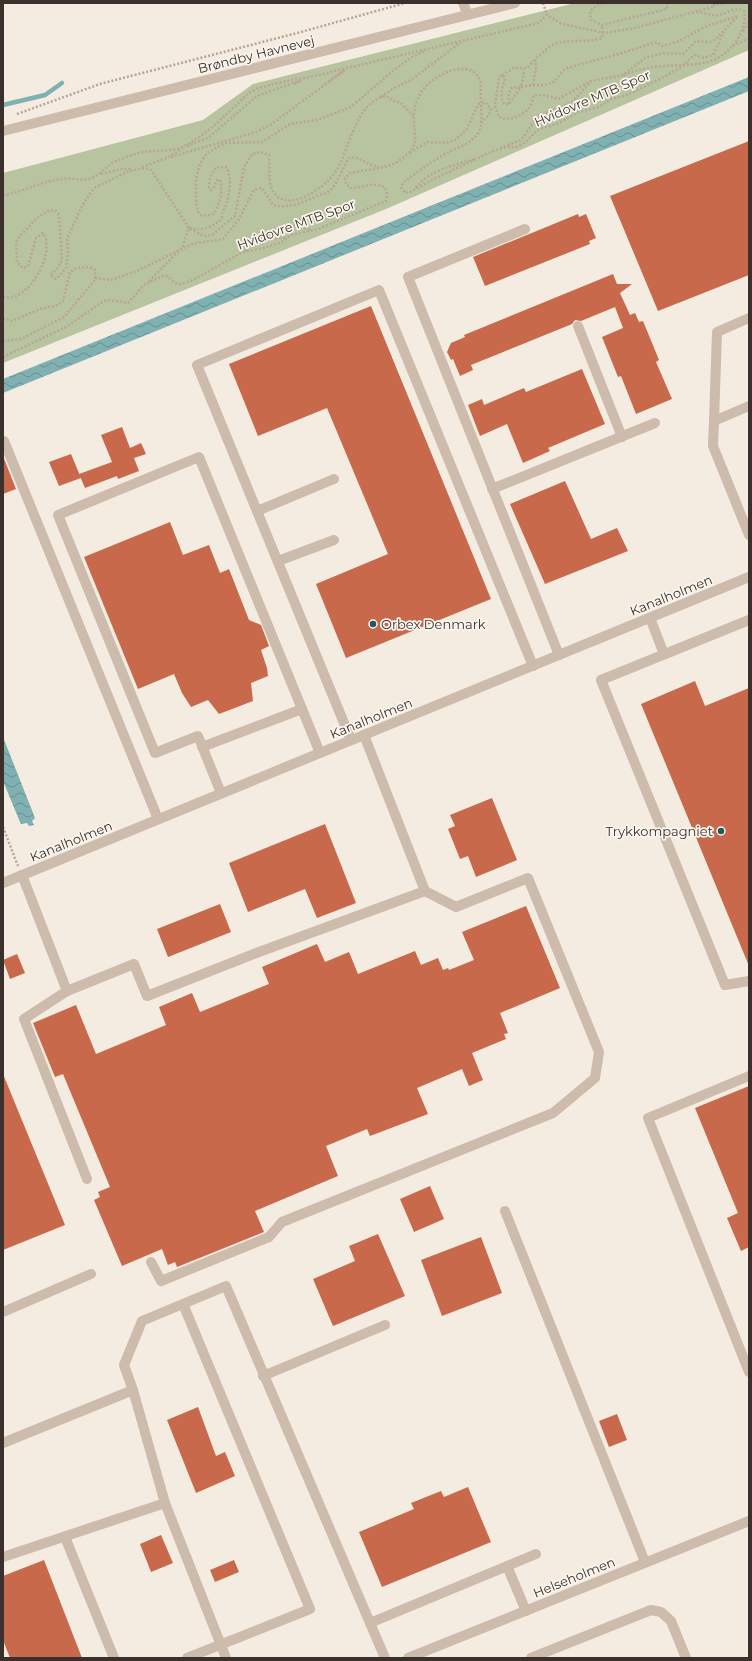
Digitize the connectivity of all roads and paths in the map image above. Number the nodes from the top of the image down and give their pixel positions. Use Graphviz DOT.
graph roads {
  1 [pos="403,3"];
  2 [pos="463,3"];
  3 [pos="515,3"];
  4 [pos="543,3"];
  5 [pos="607,3"];
  6 [pos="668,3"];
  7 [pos="725,3"];
  8 [pos="714,4"];
  9 [pos="693,12"];
  10 [pos="468,15"];
  11 [pos="547,15"];
  12 [pos="749,23"];
  13 [pos="602,25"];
  14 [pos="603,32"];
  15 [pos="724,32"];
  16 [pos="742,32"];
  17 [pos="749,38"];
  18 [pos="462,41"];
  19 [pos="732,46"];
  20 [pos="430,48"];
  21 [pos="535,59"];
  22 [pos="683,66"];
  23 [pos="347,68"];
  24 [pos="523,68"];
  25 [pos="502,75"];
  26 [pos="623,75"];
  27 [pos="307,78"];
  28 [pos="591,81"];
  29 [pos="533,85"];
  30 [pos="521,87"];
  31 [pos="381,97"];
  32 [pos="481,104"];
  33 [pos="509,104"];
  34 [pos="10,116"];
  35 [pos="413,116"];
  36 [pos="481,123"];
  37 [pos="3,131"];
  38 [pos="408,153"];
  39 [pos="486,155"];
  40 [pos="165,158"];
  41 [pos="381,167"];
  42 [pos="137,169"];
  43 [pos="101,174"];
  44 [pos="416,189"];
  45 [pos="3,196"];
  46 [pos="189,228"];
  47 [pos="525,229"];
  48 [pos="310,230"];
  49 [pos="287,238"];
  50 [pos="254,243"];
  51 [pos="182,248"];
  52 [pos="243,252"];
  53 [pos="95,278"];
  54 [pos="144,285"];
  55 [pos="3,297"];
  56 [pos="3,318"];
  57 [pos="749,318"];
  58 [pos="578,326"];
  59 [pos="3,341"];
  60 [pos="3,357"];
  61 [pos="749,406"];
  62 [pos="714,421"];
  63 [pos="655,423"];
  64 [pos="622,437"];
  65 [pos="4,440"];
  66 [pos="334,479"];
  67 [pos="492,489"];
  68 [pos="257,511"];
  69 [pos="748,531"];
  70 [pos="334,540"];
  71 [pos="278,561"];
  72 [pos="749,578"];
  73 [pos="650,618"];
  74 [pos="749,620"];
  75 [pos="664,654"];
  76 [pos="559,655"];
  77 [pos="534,666"];
  78 [pos="302,709"];
  79 [pos="364,735"];
  80 [pos="351,740"];
  81 [pos="202,747"];
  82 [pos="320,753"];
  83 [pos="221,793"];
  84 [pos="158,819"];
  85 [pos="3,827"];
  86 [pos="22,875"];
  87 [pos="3,882"];
  88 [pos="426,891"];
  89 [pos="749,981"];
  90 [pos="67,991"];
  91 [pos="749,1076"];
  92 [pos="87,1179"];
  93 [pos="505,1211"];
  94 [pos="152,1262"];
  95 [pos="91,1274"];
  96 [pos="183,1304"];
  97 [pos="3,1312"];
  98 [pos="385,1325"];
  99 [pos="749,1372"];
  100 [pos="264,1376"];
  101 [pos="134,1390"];
  102 [pos="3,1443"];
  103 [pos="165,1503"];
  104 [pos="749,1520"];
  105 [pos="65,1537"];
  106 [pos="536,1554"];
  107 [pos="3,1557"];
  108 [pos="645,1562"];
  109 [pos="507,1566"];
  110 [pos="526,1611"];
  111 [pos="370,1623"];
  112 [pos="221,1645"];
  113 [pos="114,1658"];
  114 [pos="187,1658"];
  115 [pos="226,1658"];
  116 [pos="385,1658"];
  117 [pos="408,1658"];
  118 [pos="531,1658"];
  119 [pos="686,1658"];
  1 -- 34 [label="path"];
  2 -- 10 [label="street"];
  3 -- 10 [label="street, Brøndby Havnevej"];
  4 -- 11 [label="path"];
  5 -- 13 [label="path"];
  6 -- 13 [label="path"];
  7 -- 8 [label="path, Hvidovre MTB Spor"];
  8 -- 9 [label="path, Hvidovre MTB Spor"];
  9 -- 14 [label="path, Hvidovre MTB Spor"];
  9 -- 16 [label="path, Hvidovre MTB Spor"];
  10 -- 37 [label="street, Brøndby Havnevej"];
  11 -- 14 [label="path, Hvidovre MTB Spor"];
  11 -- 18 [label="path"];
  12 -- 16 [label="path"];
  13 -- 14 [label="path"];
  14 -- 21 [label="path, Hvidovre MTB Spor"];
  15 -- 22 [label="path, Hvidovre MTB Spor"];
  15 -- 26 [label="path, Hvidovre MTB Spor"];
  15 -- 29 [label="path, Hvidovre MTB Spor"];
  16 -- 19 [label="path, Hvidovre MTB Spor"];
  17 -- 19 [label="path, Hvidovre MTB Spor"];
  18 -- 20 [label="path"];
  18 -- 31 [label="path"];
  19 -- 22 [label="path, Hvidovre MTB Spor"];
  20 -- 23 [label="path"];
  20 -- 46 [label="path"];
  21 -- 24 [label="path"];
  21 -- 29 [label="path"];
  22 -- 26 [label="path, Hvidovre MTB Spor"];
  22 -- 39 [label="path, Hvidovre MTB Spor"];
  23 -- 27 [label="path"];
  23 -- 40 [label="path"];
  24 -- 25 [label="path"];
  24 -- 30 [label="path"];
  25 -- 28 [label="path, Hvidovre MTB Spor"];
  25 -- 33 [label="path"];
  26 -- 28 [label="path, Hvidovre MTB Spor"];
  27 -- 40 [label="path"];
  27 -- 43 [label="path"];
  28 -- 39 [label="path, Hvidovre MTB Spor"];
  29 -- 30 [label="path, Hvidovre MTB Spor"];
  30 -- 33 [label="path"];
  30 -- 33 [label="path"];
  31 -- 35 [label="path"];
  31 -- 46 [label="path, Hvidovre MTB Spor"];
  32 -- 35 [label="path, Hvidovre MTB Spor"];
  32 -- 36 [label="path, Hvidovre MTB Spor"];
  32 -- 36 [label="path, Hvidovre MTB Spor"];
  32 -- 38 [label="path, Hvidovre MTB Spor"];
  35 -- 38 [label="path, Hvidovre MTB Spor"];
  36 -- 44 [label="path, Hvidovre MTB Spor"];
  38 -- 41 [label="path, Hvidovre MTB Spor"];
  39 -- 44 [label="path, Hvidovre MTB Spor"];
  39 -- 44 [label="path, Hvidovre MTB Spor"];
  40 -- 42 [label="path"];
  41 -- 48 [label="path, Hvidovre MTB Spor"];
  41 -- 51 [label="path, Hvidovre MTB Spor"];
  42 -- 43 [label="path"];
  42 -- 46 [label="path"];
  42 -- 55 [label="path"];
  43 -- 45 [label="path"];
  46 -- 51 [label="path"];
  47 -- 67 [label="street"];
  48 -- 49 [label="path, Hvidovre MTB Spor"];
  48 -- 50 [label="path"];
  49 -- 50 [label="path"];
  49 -- 52 [label="path, Hvidovre MTB Spor"];
  50 -- 52 [label="path"];
  51 -- 53 [label="path, Hvidovre MTB Spor"];
  51 -- 54 [label="path"];
  52 -- 54 [label="path, Hvidovre MTB Spor"];
  53 -- 56 [label="path"];
  53 -- 59 [label="path"];
  54 -- 60 [label="path, Hvidovre MTB Spor"];
  57 -- 62 [label="street"];
  58 -- 64 [label="street"];
  61 -- 62 [label="street"];
  62 -- 69 [label="street"];
  63 -- 64 [label="street"];
  64 -- 67 [label="street"];
  65 -- 84 [label="street"];
  66 -- 68 [label="street"];
  67 -- 76 [label="street"];
  68 -- 71 [label="street"];
  68 -- 77 [label="street"];
  70 -- 71 [label="street"];
  71 -- 80 [label="street"];
  72 -- 73 [label="street, Kanalholmen"];
  73 -- 75 [label="street"];
  73 -- 76 [label="street, Kanalholmen"];
  74 -- 75 [label="street"];
  75 -- 89 [label="street"];
  76 -- 77 [label="street, Kanalholmen"];
  77 -- 79 [label="street, Kanalholmen"];
  78 -- 81 [label="street"];
  78 -- 81 [label="street"];
  78 -- 82 [label="street"];
  79 -- 80 [label="street, Kanalholmen"];
  79 -- 88 [label="street"];
  80 -- 82 [label="street, Kanalholmen"];
  81 -- 83 [label="street"];
  82 -- 83 [label="street, Kanalholmen"];
  83 -- 84 [label="street, Kanalholmen"];
  84 -- 86 [label="street, Kanalholmen"];
  85 -- 86 [label="path"];
  86 -- 87 [label="street, Kanalholmen"];
  86 -- 90 [label="street"];
  88 -- 90 [label="street"];
  88 -- 94 [label="street"];
  90 -- 92 [label="street"];
  91 -- 99 [label="street"];
  93 -- 108 [label="street"];
  95 -- 97 [label="street"];
  96 -- 100 [label="street"];
  96 -- 101 [label="street"];
  96 -- 112 [label="street"];
  98 -- 100 [label="street"];
  100 -- 111 [label="street"];
  101 -- 102 [label="street"];
  101 -- 103 [label="street"];
  103 -- 105 [label="street"];
  103 -- 112 [label="street"];
  104 -- 108 [label="street, Helseholmen"];
  105 -- 107 [label="street"];
  105 -- 113 [label="street"];
  106 -- 109 [label="street"];
  108 -- 110 [label="street, Helseholmen"];
  109 -- 110 [label="street"];
  109 -- 111 [label="street"];
  110 -- 117 [label="street, Helseholmen"];
  111 -- 116 [label="street"];
  112 -- 114 [label="street"];
  112 -- 115 [label="street"];
  118 -- 119 [label="street"];
}
